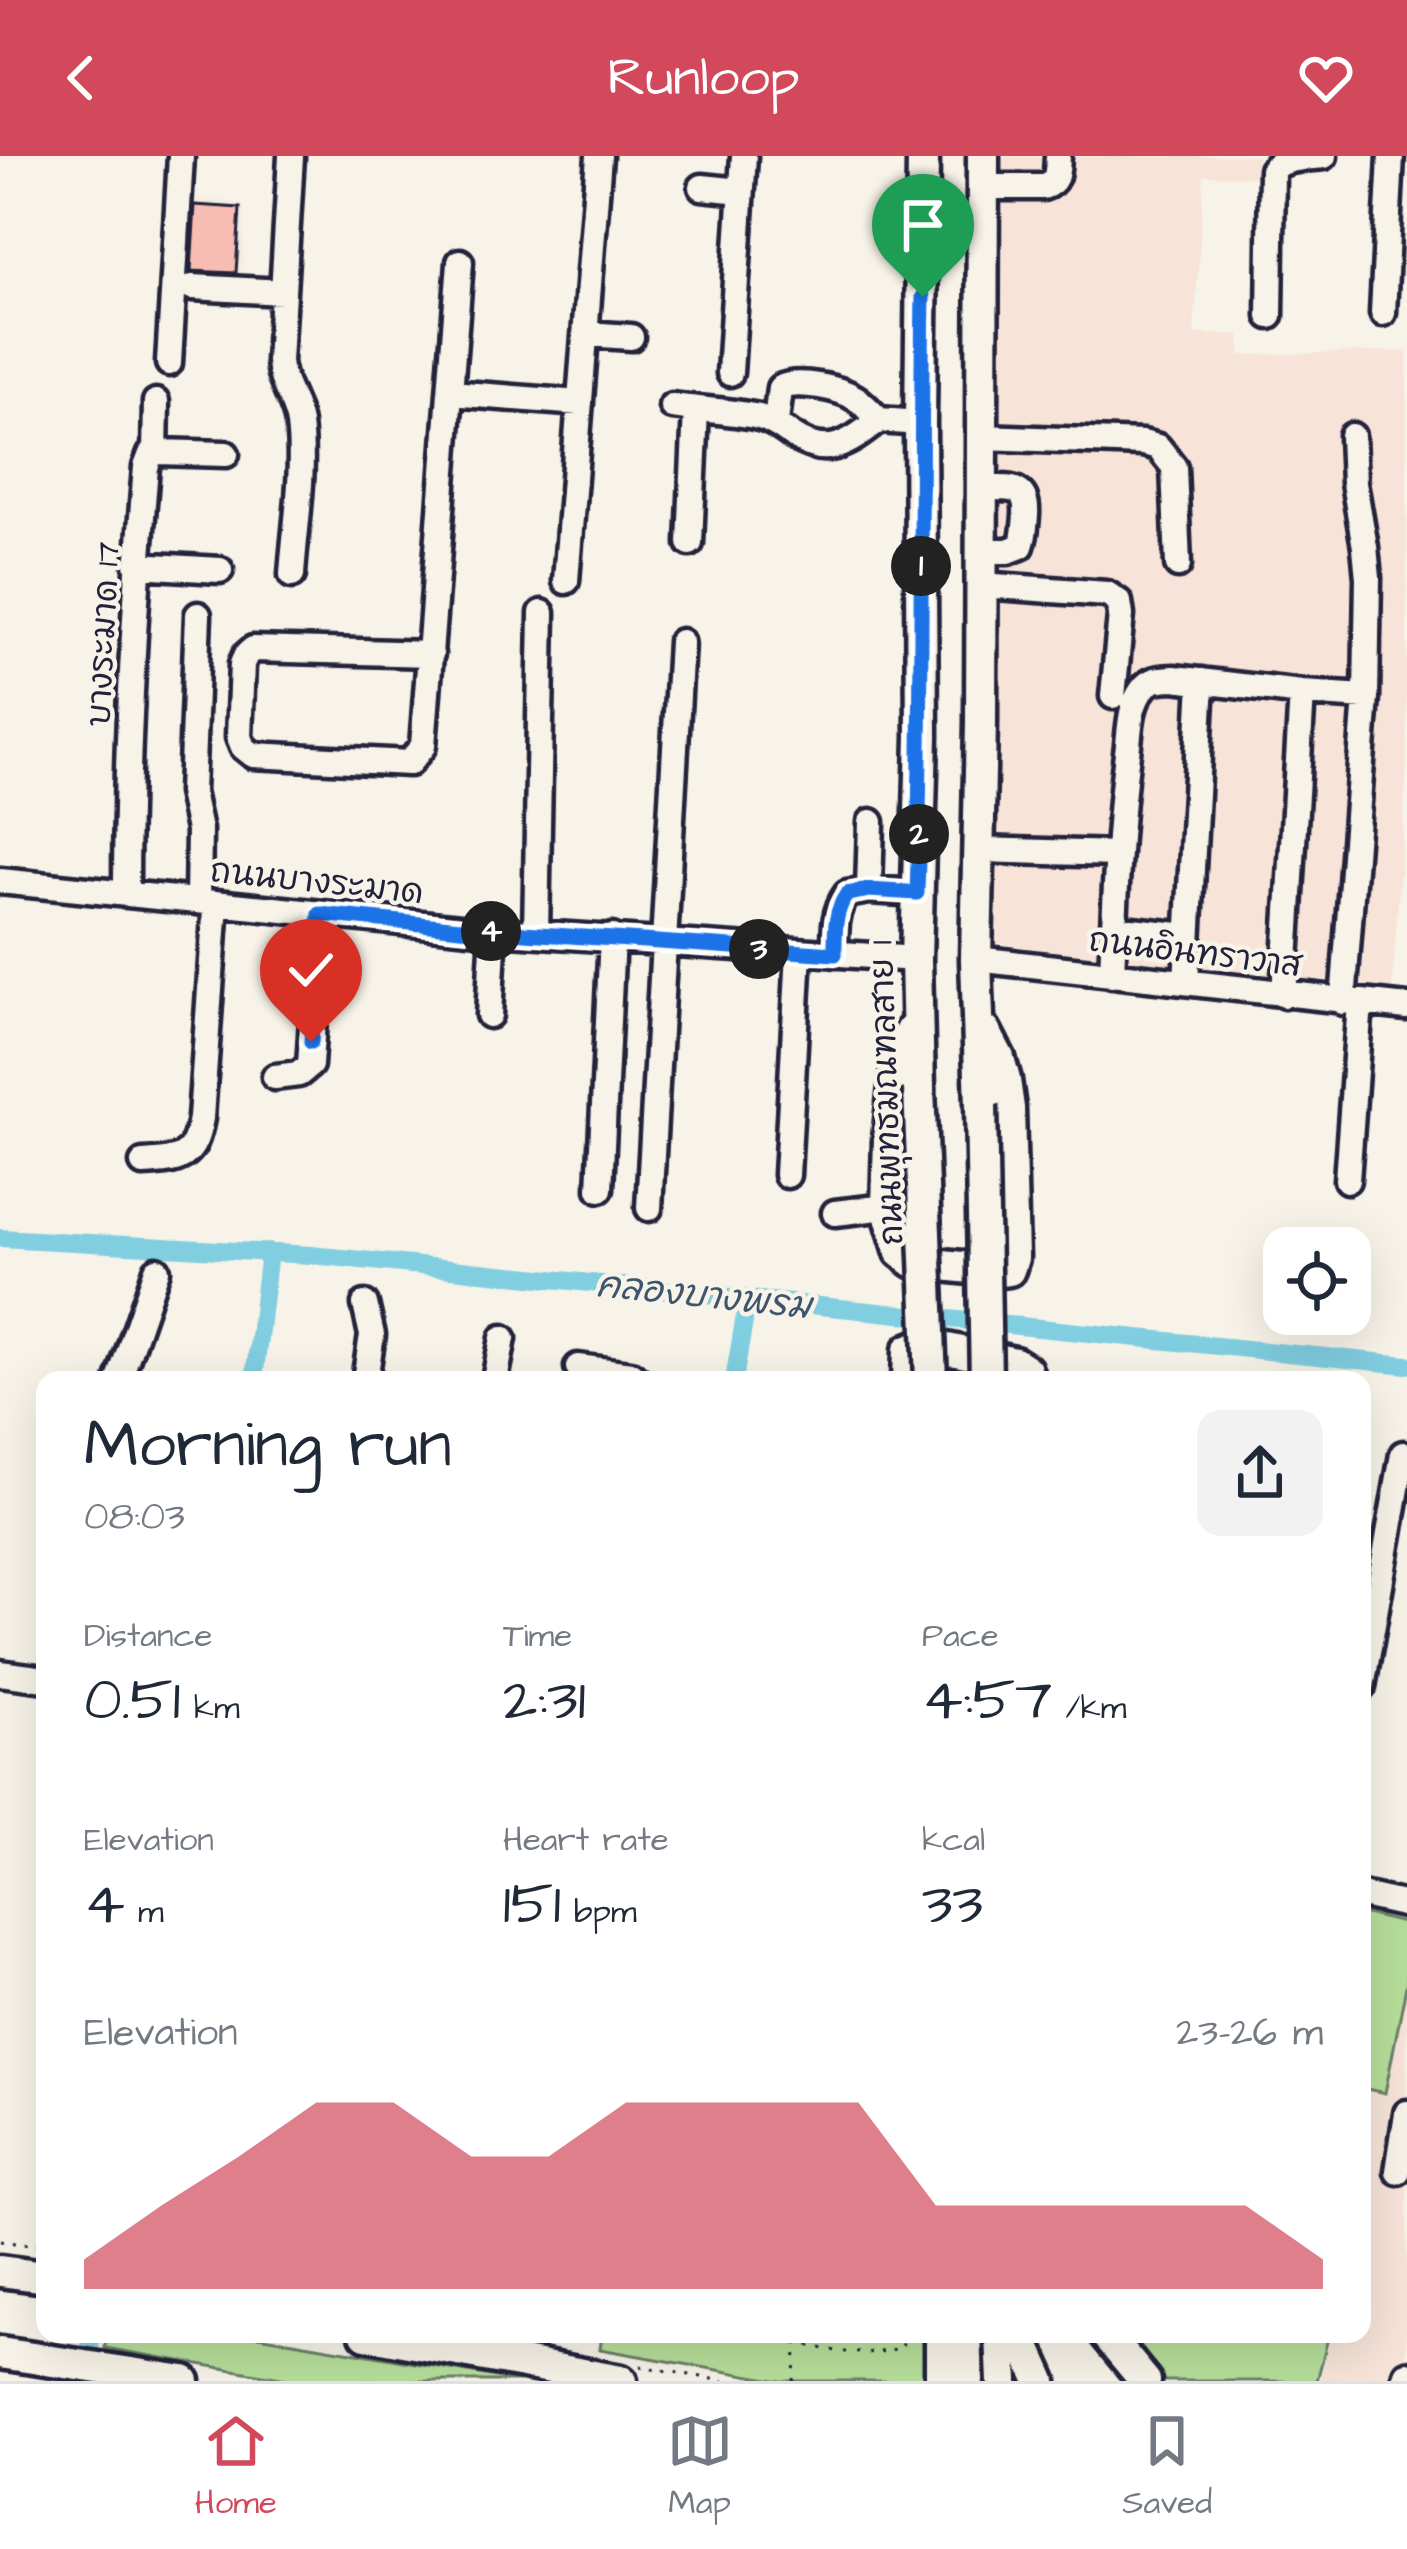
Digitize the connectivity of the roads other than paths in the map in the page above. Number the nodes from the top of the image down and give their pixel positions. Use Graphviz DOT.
graph roads {
  1 [pos="182,156"];
  2 [pos="291,156"];
  3 [pos="599,156"];
  4 [pos="744,156"];
  5 [pos="923,156"];
  6 [pos="1058,156"];
  7 [pos="1324,156"];
  8 [pos="1391,156"];
  9 [pos="983,171"];
  10 [pos="702,187"];
  11 [pos="741,191"];
  12 [pos="460,262"];
  13 [pos="192,287"];
  14 [pos="283,292"];
  15 [pos="1383,313"];
  16 [pos="1270,316"];
  17 [pos="586,334"];
  18 [pos="631,338"];
  19 [pos="169,363"];
  20 [pos="730,373"];
  21 [pos="450,393"];
  22 [pos="156,402"];
  23 [pos="580,403"];
  24 [pos="879,420"];
  25 [pos="776,422"];
  26 [pos="920,423"];
  27 [pos="1352,436"];
  28 [pos="981,437"];
  29 [pos="155,453"];
  30 [pos="226,454"];
  31 [pos="981,488"];
  32 [pos="690,543"];
  33 [pos="981,551"];
  34 [pos="137,565"];
  35 [pos="1178,565"];
  36 [pos="220,570"];
  37 [pos="292,575"];
  38 [pos="566,581"];
  39 [pos="981,585"];
  40 [pos="542,613"];
  41 [pos="198,615"];
  42 [pos="681,642"];
  43 [pos="431,654"];
  44 [pos="1202,681"];
  45 [pos="1302,693"];
  46 [pos="1113,696"];
  47 [pos="1366,698"];
  48 [pos="872,822"];
  49 [pos="978,850"];
  50 [pos="1117,854"];
  51 [pos="0,881"];
  52 [pos="869,890"];
  53 [pos="917,893"];
  54 [pos="126,894"];
  55 [pos="207,902"];
  56 [pos="320,914"];
  57 [pos="1113,928"];
  58 [pos="494,931"];
  59 [pos="536,933"];
  60 [pos="1188,936"];
  61 [pos="612,938"];
  62 [pos="665,941"];
  63 [pos="799,952"];
  64 [pos="835,954"];
  65 [pos="916,958"];
  66 [pos="976,959"];
  67 [pos="1112,975"];
  68 [pos="1186,982"];
  69 [pos="1284,995"];
  70 [pos="1352,1002"];
  71 [pos="1407,1007"];
  72 [pos="489,1015"];
  73 [pos="917,1016"];
  74 [pos="980,1021"];
  75 [pos="275,1077"];
  76 [pos="143,1162"];
  77 [pos="787,1175"];
  78 [pos="1347,1180"];
  79 [pos="600,1189"];
  80 [pos="887,1207"];
  81 [pos="649,1208"];
  82 [pos="835,1213"];
  83 [pos="157,1270"];
  84 [pos="365,1304"];
  85 [pos="502,1338"];
  86 [pos="578,1367"];
  87 [pos="122,1371"];
  88 [pos="366,1371"];
  89 [pos="496,1371"];
  90 [pos="608,1371"];
  91 [pos="908,1371"];
  92 [pos="931,1371"];
  93 [pos="986,1371"];
  94 [pos="1026,1371"];
  95 [pos="1403,1454"];
  96 [pos="1371,1636"];
  97 [pos="0,1673"];
  98 [pos="36,1678"];
  99 [pos="1371,1896"];
  100 [pos="1407,1905"];
  101 [pos="1407,2113"];
  102 [pos="1392,2171"];
  103 [pos="0,2271"];
  104 [pos="36,2276"];
  105 [pos="435,2343"];
  106 [pos="940,2343"];
  107 [pos="966,2343"];
  108 [pos="1001,2343"];
  109 [pos="1024,2343"];
  110 [pos="1113,2343"];
  111 [pos="0,2353"];
  112 [pos="184,2381"];
  113 [pos="621,2381"];
  114 [pos="941,2381"];
  115 [pos="968,2381"];
  116 [pos="1003,2381"];
  117 [pos="1041,2381"];
  118 [pos="1144,2381"];
  1 -- 19 [label="street"];
  2 -- 14 [label="street"];
  3 -- 17 [label="street"];
  4 -- 11 [label="street"];
  5 -- 26 [label="main road, ถนนพุทธมณฑลสาย 1"];
  6 -- 9 [label="street"];
  7 -- 16 [label="street"];
  8 -- 15 [label="street"];
  9 -- 28 [label="main road"];
  10 -- 11 [label="street"];
  11 -- 20 [label="street"];
  12 -- 21 [label="street"];
  13 -- 14 [label="street"];
  14 -- 37 [label="street"];
  17 -- 18 [label="street"];
  17 -- 23 [label="street"];
  21 -- 23 [label="street"];
  21 -- 43 [label="street"];
  22 -- 29 [label="street, บางระมาด 17"];
  23 -- 38 [label="street"];
  24 -- 25 [label="street"];
  24 -- 25 [label="street"];
  24 -- 26 [label="street"];
  25 -- 32 [label="street"];
  26 -- 53 [label="main road, ถนนพุทธมณฑลสาย 1"];
  27 -- 47 [label="street"];
  28 -- 31 [label="main road"];
  28 -- 35 [label="street"];
  29 -- 30 [label="street"];
  29 -- 34 [label="street, บางระมาด 17"];
  31 -- 33 [label="main road"];
  31 -- 33 [label="street"];
  33 -- 39 [label="main road"];
  34 -- 36 [label="street"];
  34 -- 54 [label="street, บางระมาด 17"];
  39 -- 46 [label="street"];
  39 -- 49 [label="main road"];
  40 -- 59 [label="street"];
  41 -- 55 [label="street"];
  42 -- 62 [label="street"];
  43 -- 43 [label="street"];
  44 -- 45 [label="street"];
  44 -- 50 [label="street"];
  44 -- 60 [label="street"];
  45 -- 47 [label="street"];
  45 -- 69 [label="street"];
  47 -- 70 [label="street"];
  48 -- 52 [label="street"];
  49 -- 50 [label="street"];
  49 -- 66 [label="main road"];
  50 -- 57 [label="street"];
  51 -- 54 [label="street, ถนนบางระมาด"];
  52 -- 53 [label="street"];
  52 -- 64 [label="street"];
  53 -- 65 [label="main road, ถนนพุทธมณฑลสาย 1"];
  54 -- 55 [label="street, ถนนบางระมาด"];
  55 -- 56 [label="street, ถนนบางระมาด"];
  55 -- 76 [label="street"];
  56 -- 58 [label="street, ถนนบางระมาด"];
  56 -- 75 [label="street"];
  57 -- 60 [label="street"];
  57 -- 67 [label="street"];
  58 -- 59 [label="street, ถนนบางระมาด"];
  58 -- 72 [label="street"];
  59 -- 61 [label="street, ถนนบางระมาด"];
  60 -- 68 [label="street"];
  61 -- 62 [label="street, ถนนบางระมาด"];
  61 -- 79 [label="street"];
  62 -- 63 [label="street, ถนนบางระมาด"];
  62 -- 81 [label="street"];
  63 -- 64 [label="street, ถนนบางระมาด"];
  63 -- 77 [label="street"];
  64 -- 65 [label="street, ถนนบางระมาด"];
  65 -- 73 [label="main road, ถนนพุทธมณฑลสาย 1"];
  66 -- 67 [label="street, ถนนอินทราวาส"];
  66 -- 74 [label="main road"];
  67 -- 68 [label="street, ถนนอินทราวาส"];
  68 -- 69 [label="street, ถนนอินทราวาส"];
  69 -- 70 [label="street, ถนนอินทราวาส"];
  70 -- 71 [label="street, ถนนอินทราวาส"];
  70 -- 78 [label="street"];
  73 -- 80 [label="main road"];
  73 -- 92 [label="main road, ถนนพุทธมณฑลสาย 1, bridge"];
  74 -- 80 [label="main road"];
  74 -- 93 [label="main road, bridge"];
  80 -- 82 [label="street"];
  83 -- 87 [label="street"];
  84 -- 88 [label="street"];
  85 -- 89 [label="street"];
  86 -- 90 [label="street"];
  91 -- 94 [label="main road"];
  95 -- 96 [label="street"];
  97 -- 98 [label="street"];
  99 -- 100 [label="street"];
  101 -- 102 [label="street"];
  103 -- 104 [label="main road"];
  105 -- 113 [label="main road"];
  106 -- 114 [label="main road"];
  107 -- 115 [label="main road"];
  108 -- 116 [label="main road"];
  109 -- 117 [label="main road"];
  110 -- 118 [label="main road"];
  111 -- 112 [label="main road"];
}
